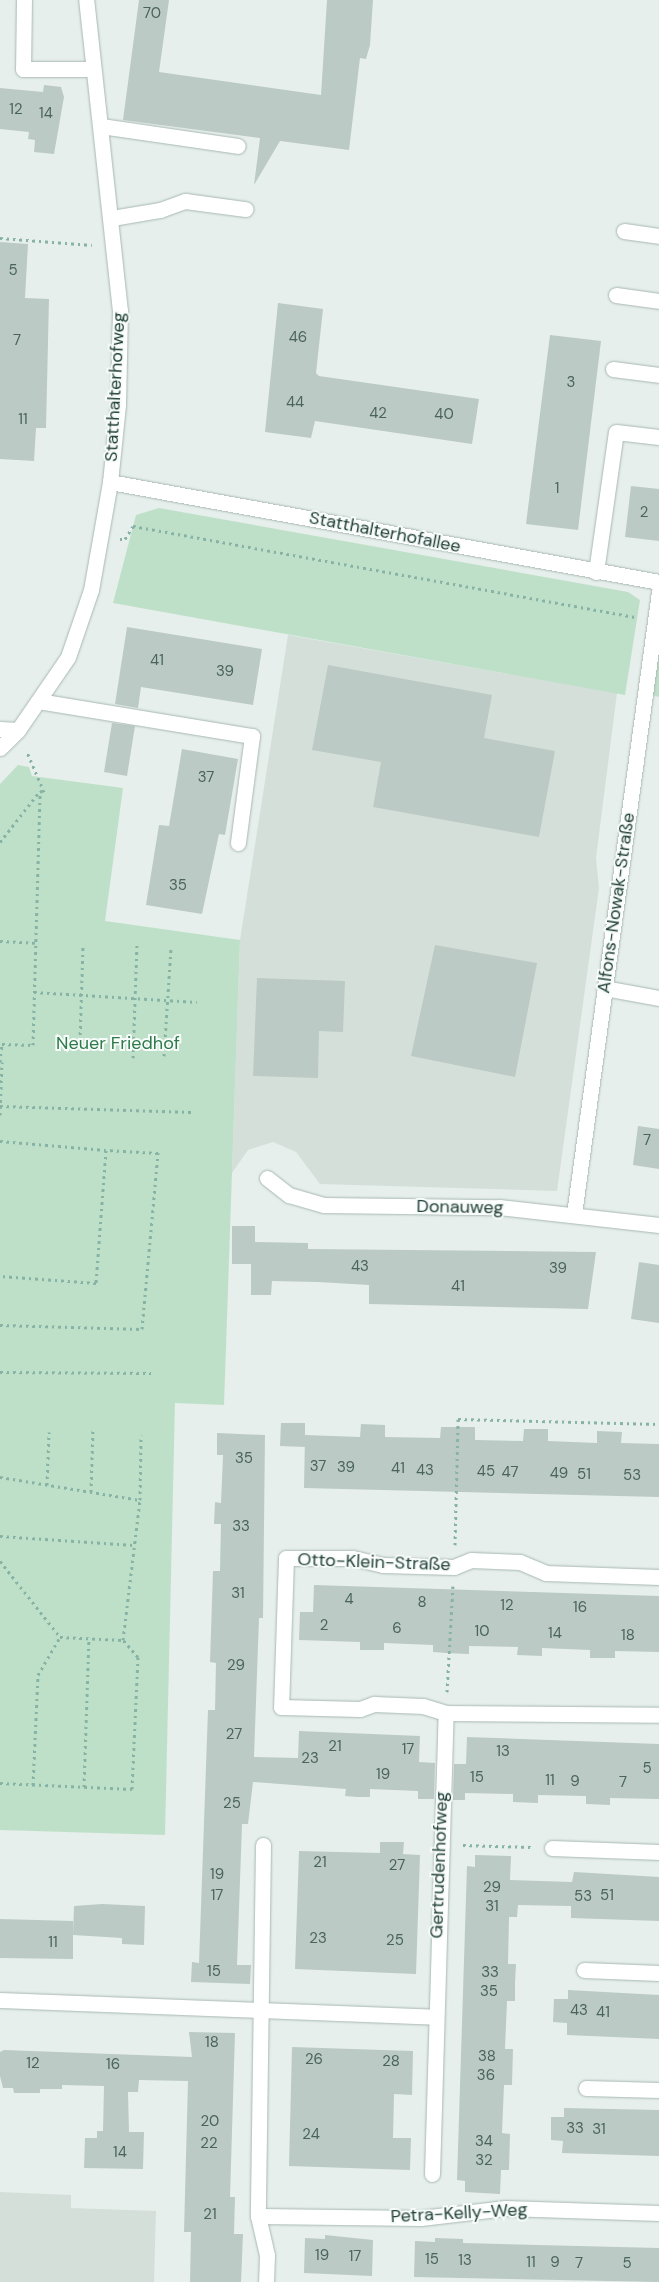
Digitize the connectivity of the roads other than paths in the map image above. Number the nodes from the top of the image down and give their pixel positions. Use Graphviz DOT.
graph roads {
  1 [pos="24,0"];
  2 [pos="86,0"];
  3 [pos="93,69"];
  4 [pos="100,126"];
  5 [pos="238,146"];
  6 [pos="245,209"];
  7 [pos="112,218"];
  8 [pos="624,231"];
  9 [pos="659,236"];
  10 [pos="616,295"];
  11 [pos="659,301"];
  12 [pos="614,369"];
  13 [pos="659,375"];
  14 [pos="659,437"];
  15 [pos="110,482"];
  16 [pos="596,572"];
  17 [pos="659,582"];
  18 [pos="659,592"];
  19 [pos="38,700"];
  20 [pos="0,729"];
  21 [pos="18,730"];
  22 [pos="0,748"];
  23 [pos="238,844"];
  24 [pos="604,988"];
  25 [pos="659,998"];
  26 [pos="267,1178"];
  27 [pos="574,1214"];
  28 [pos="659,1224"];
  29 [pos="659,1577"];
  30 [pos="446,1713"];
  31 [pos="659,1715"];
  32 [pos="263,1844"];
  33 [pos="552,1848"];
  34 [pos="659,1852"];
  35 [pos="584,1970"];
  36 [pos="659,1973"];
  37 [pos="0,2000"];
  38 [pos="262,2010"];
  39 [pos="434,2017"];
  40 [pos="586,2088"];
  41 [pos="659,2090"];
  42 [pos="432,2174"];
  43 [pos="659,2213"];
  44 [pos="258,2216"];
  45 [pos="266,2282"];
  1 -- 3 [label="street"];
  2 -- 3 [label="street, Statthalterhofweg"];
  3 -- 4 [label="street, Statthalterhofweg"];
  4 -- 5 [label="street"];
  4 -- 7 [label="street, Statthalterhofweg"];
  6 -- 7 [label="street"];
  7 -- 15 [label="street, Statthalterhofweg"];
  8 -- 9 [label="street"];
  10 -- 11 [label="street"];
  12 -- 13 [label="street"];
  14 -- 16 [label="street"];
  15 -- 16 [label="street, Statthalterhofallee"];
  15 -- 19 [label="street, Statthalterhofweg"];
  16 -- 17 [label="street, Statthalterhofallee"];
  18 -- 24 [label="street, Alfons-Nowak-Straße"];
  19 -- 21 [label="street, Statthalterhofweg"];
  19 -- 23 [label="street"];
  20 -- 21 [label="street"];
  21 -- 22 [label="street, Statthalterhofweg"];
  24 -- 25 [label="street"];
  24 -- 27 [label="street, Alfons-Nowak-Straße"];
  26 -- 27 [label="street, Donauweg"];
  27 -- 28 [label="street, Donauweg"];
  29 -- 30 [label="street, Otto-Klein-Straße"];
  30 -- 31 [label="street, Otto-Klein-Straße"];
  30 -- 39 [label="street, Gertrudenhofweg"];
  32 -- 38 [label="street"];
  33 -- 34 [label="street"];
  35 -- 36 [label="street"];
  37 -- 38 [label="street"];
  38 -- 39 [label="street"];
  38 -- 44 [label="street"];
  39 -- 42 [label="street, Gertrudenhofweg"];
  40 -- 41 [label="street"];
  43 -- 44 [label="street, Petra-Kelly-Weg"];
  44 -- 45 [label="street"];
}
